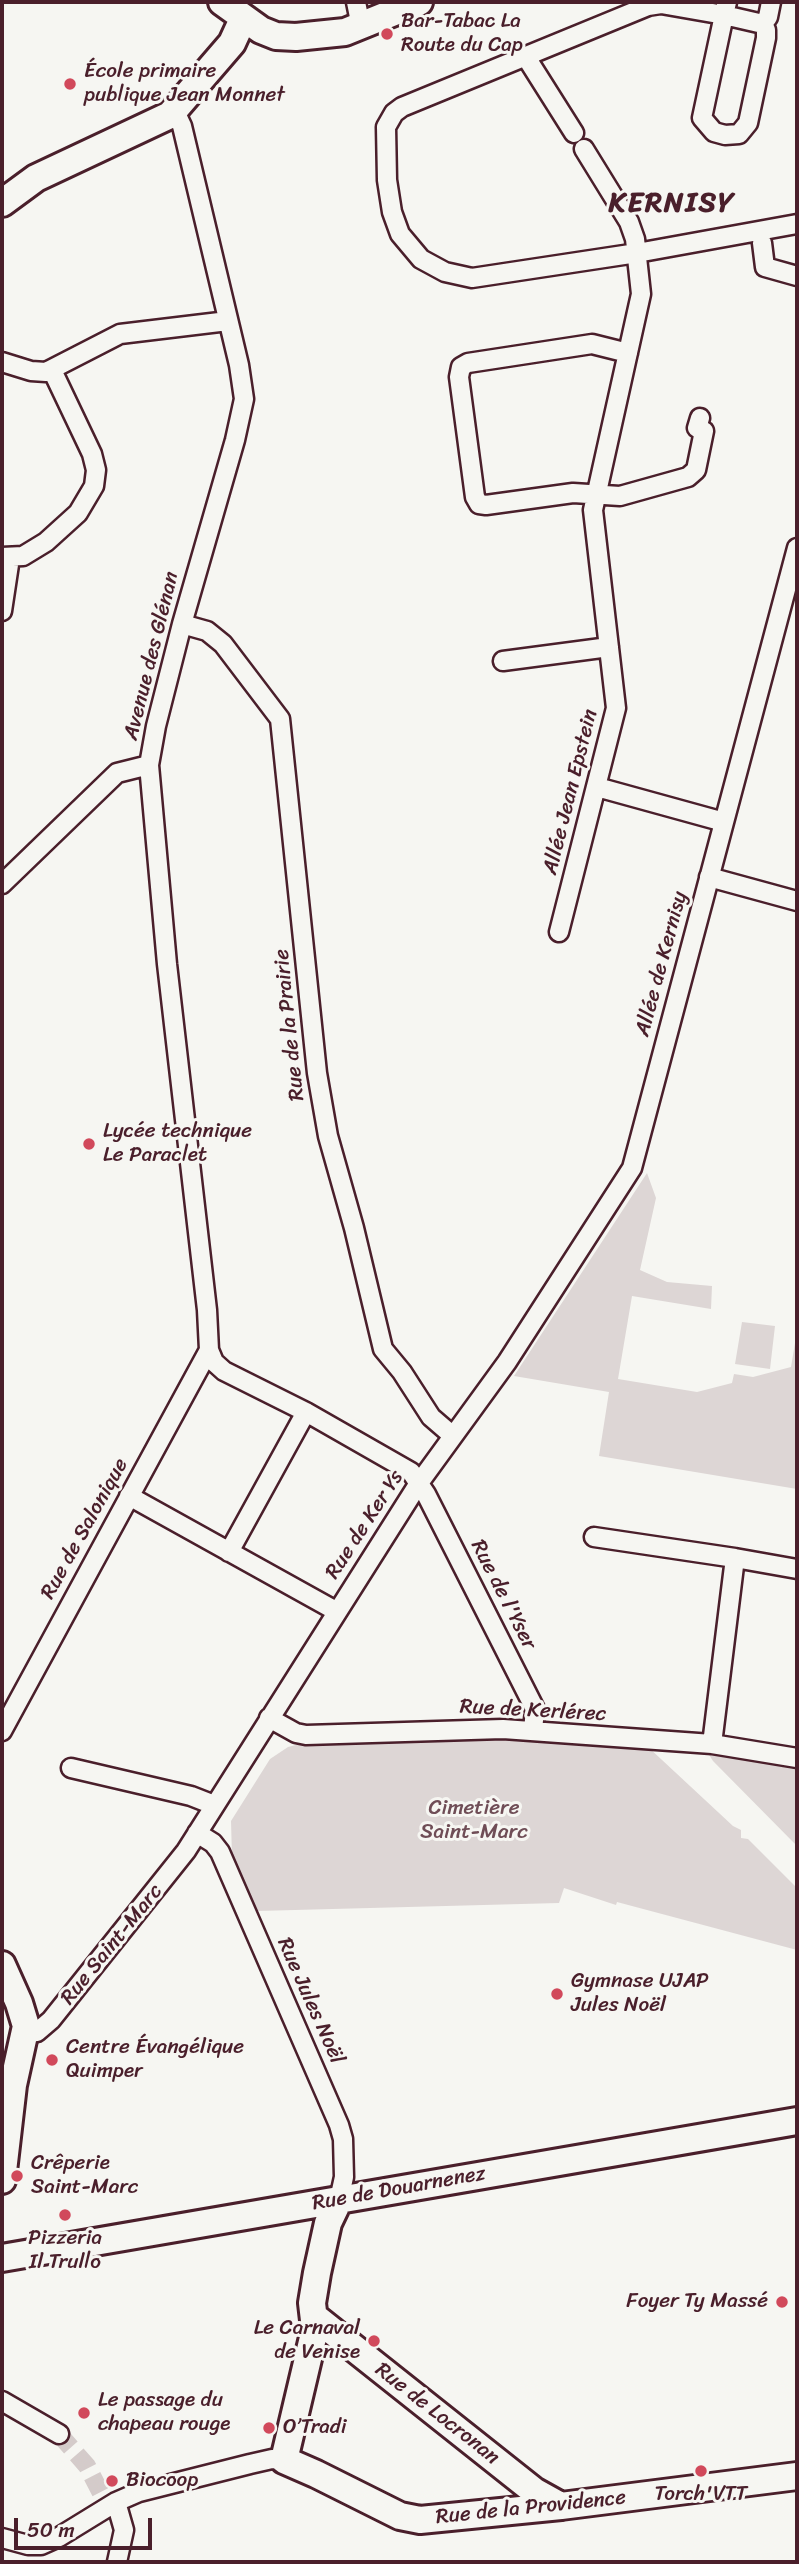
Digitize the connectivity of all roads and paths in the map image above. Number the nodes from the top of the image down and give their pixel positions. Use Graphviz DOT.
graph roads {
  1 [pos="222,2"];
  2 [pos="419,2"];
  3 [pos="771,2"];
  4 [pos="247,6"];
  5 [pos="725,8"];
  6 [pos="364,12"];
  7 [pos="763,24"];
  8 [pos="526,57"];
  9 [pos="175,111"];
  10 [pos="2,203"];
  11 [pos="797,224"];
  12 [pos="762,243"];
  13 [pos="637,253"];
  14 [pos="797,276"];
  15 [pos="228,321"];
  16 [pos="628,352"];
  17 [pos="2,362"];
  18 [pos="52,370"];
  19 [pos="700,418"];
  20 [pos="595,494"];
  21 [pos="797,548"];
  22 [pos="6,557"];
  23 [pos="2,611"];
  24 [pos="182,624"];
  25 [pos="609,647"];
  26 [pos="503,661"];
  27 [pos="149,765"];
  28 [pos="597,787"];
  29 [pos="724,822"];
  30 [pos="709,877"];
  31 [pos="2,884"];
  32 [pos="797,901"];
  33 [pos="559,932"];
  34 [pos="209,1350"];
  35 [pos="507,1362"];
  36 [pos="306,1412"];
  37 [pos="453,1436"];
  38 [pos="419,1483"];
  39 [pos="129,1496"];
  40 [pos="594,1537"];
  41 [pos="229,1552"];
  42 [pos="735,1558"];
  43 [pos="797,1569"];
  44 [pos="336,1611"];
  45 [pos="269,1718"];
  46 [pos="2,1731"];
  47 [pos="533,1731"];
  48 [pos="712,1744"];
  49 [pos="797,1758"];
  50 [pos="71,1768"];
  51 [pos="214,1805"];
  52 [pos="198,1833"];
  53 [pos="2,1965"];
  54 [pos="25,2033"];
  55 [pos="797,2121"];
  56 [pos="2,2180"];
  57 [pos="339,2200"];
  58 [pos="2,2258"];
  59 [pos="316,2318"];
  60 [pos="2,2401"];
  61 [pos="59,2434"];
  62 [pos="284,2460"];
  63 [pos="797,2476"];
  64 [pos="109,2503"];
  65 [pos="561,2506"];
  66 [pos="2,2538"];
  67 [pos="117,2562"];
  1 -- 4 [label="street"];
  2 -- 6 [label="street"];
  3 -- 7 [label="street"];
  4 -- 6 [label="street"];
  4 -- 9 [label="street"];
  5 -- 7 [label="street"];
  5 -- 7 [label="street"];
  5 -- 8 [label="street"];
  8 -- 13 [label="street, Allée Jean Epstein"];
  8 -- 13 [label="street"];
  9 -- 10 [label="street"];
  9 -- 15 [label="street, Avenue des Glénan"];
  11 -- 13 [label="street"];
  12 -- 14 [label="street"];
  13 -- 16 [label="street, Allée Jean Epstein"];
  15 -- 18 [label="street"];
  15 -- 24 [label="street, Avenue des Glénan"];
  16 -- 20 [label="street, Allée Jean Epstein"];
  16 -- 20 [label="street"];
  17 -- 18 [label="street"];
  18 -- 22 [label="street"];
  19 -- 20 [label="street"];
  20 -- 25 [label="street, Allée Jean Epstein"];
  21 -- 29 [label="street, Allée de Kernisy"];
  22 -- 23 [label="street"];
  24 -- 27 [label="street, Avenue des Glénan"];
  24 -- 37 [label="street, Rue de la Prairie"];
  25 -- 26 [label="street"];
  25 -- 28 [label="street, Allée Jean Epstein"];
  27 -- 31 [label="street"];
  27 -- 34 [label="street, Avenue des Glénan"];
  28 -- 29 [label="street"];
  28 -- 33 [label="street, Allée Jean Epstein"];
  29 -- 30 [label="street, Allée de Kernisy"];
  30 -- 32 [label="street"];
  30 -- 35 [label="street, Allée de Kernisy"];
  34 -- 36 [label="street"];
  34 -- 39 [label="street, Rue de Salonique"];
  35 -- 37 [label="street, Rue de Ker Ys"];
  36 -- 38 [label="street"];
  36 -- 41 [label="street"];
  37 -- 38 [label="street, Rue de Ker Ys"];
  38 -- 44 [label="street, Rue de Ker Ys"];
  38 -- 47 [label="street, Rue de l'Yser"];
  39 -- 41 [label="street"];
  39 -- 46 [label="street, Rue de Salonique"];
  40 -- 42 [label="street"];
  41 -- 44 [label="street"];
  42 -- 43 [label="street"];
  42 -- 48 [label="street"];
  44 -- 45 [label="street, Rue de Ker Ys"];
  45 -- 47 [label="street, Rue de Kerlérec"];
  45 -- 51 [label="street, Rue Saint-Marc"];
  47 -- 48 [label="street, Rue de Kerlérec"];
  48 -- 49 [label="street, Rue de Kerlérec"];
  50 -- 51 [label="street"];
  51 -- 52 [label="street, Rue Saint-Marc"];
  52 -- 54 [label="street, Rue Saint-Marc"];
  52 -- 57 [label="street, Rue Jules Noël"];
  53 -- 54 [label="street"];
  54 -- 56 [label="street"];
  55 -- 57 [label="street, Rue de Douarnenez"];
  57 -- 58 [label="street, Rue de Douarnenez"];
  57 -- 59 [label="street"];
  59 -- 62 [label="street"];
  59 -- 65 [label="street, Rue de Locronan"];
  60 -- 61 [label="street"];
  62 -- 64 [label="street, Rue de la Providence"];
  62 -- 65 [label="street, Rue de la Providence"];
  63 -- 65 [label="street, Rue de la Providence"];
  64 -- 66 [label="street, Rue de la Providence"];
  64 -- 67 [label="street"];
}
